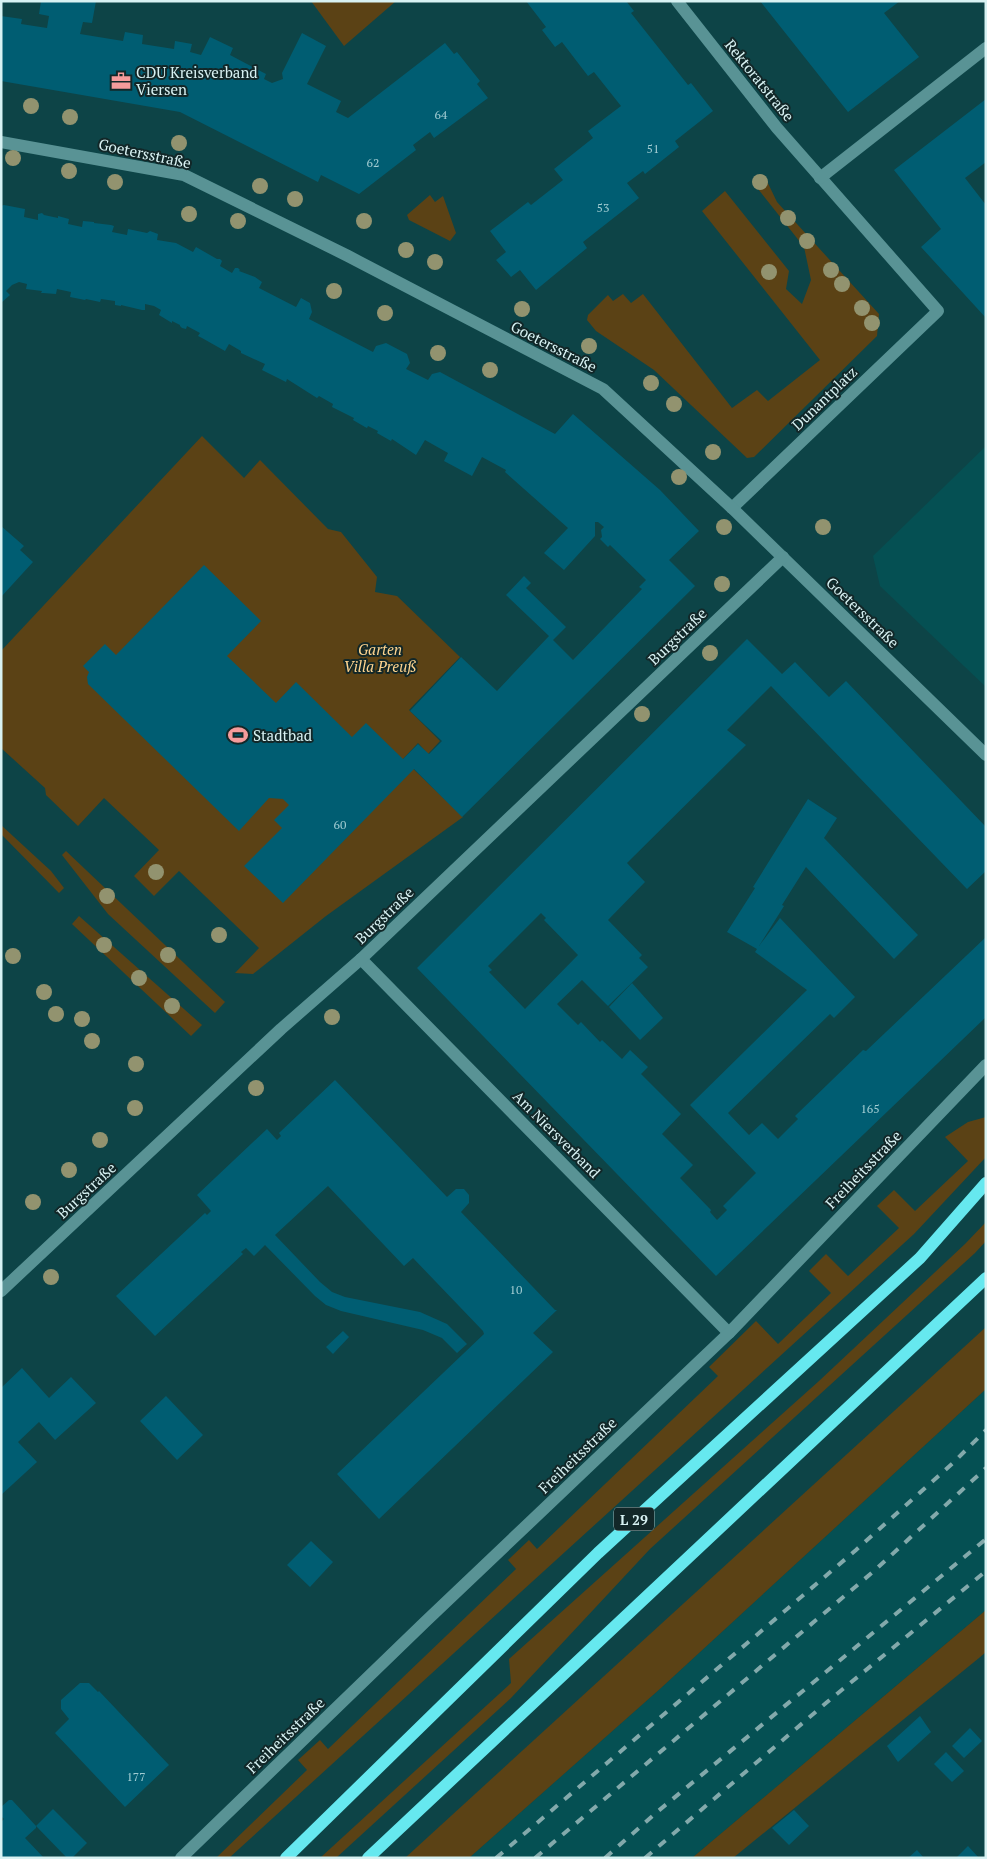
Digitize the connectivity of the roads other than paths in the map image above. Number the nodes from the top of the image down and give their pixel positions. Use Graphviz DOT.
graph roads {
  1 [pos="677,1"];
  2 [pos="986,48"];
  3 [pos="1,142"];
  4 [pos="820,178"];
  5 [pos="938,311"];
  6 [pos="732,508"];
  7 [pos="783,557"];
  8 [pos="986,755"];
  9 [pos="361,959"];
  10 [pos="986,1065"];
  11 [pos="986,1183"];
  12 [pos="986,1278"];
  13 [pos="1,1291"];
  14 [pos="729,1333"];
  15 [pos="181,1858"];
  16 [pos="286,1858"];
  17 [pos="368,1858"];
  1 -- 4 [label="street, Rektoratstraße"];
  2 -- 4 [label="street"];
  3 -- 6 [label="street, Goetersstraße"];
  4 -- 5 [label="street, Rektoratstraße"];
  5 -- 6 [label="street, Dunantplatz"];
  6 -- 7 [label="street, Goetersstraße"];
  7 -- 8 [label="street, Goetersstraße"];
  7 -- 9 [label="street, Burgstraße"];
  9 -- 13 [label="street, Burgstraße"];
  9 -- 14 [label="street, Am Niersverband"];
  10 -- 14 [label="street, Freiheitsstraße"];
  11 -- 16 [label="main road, L 29"];
  12 -- 17 [label="main road"];
  14 -- 15 [label="street, Freiheitsstraße"];
}
